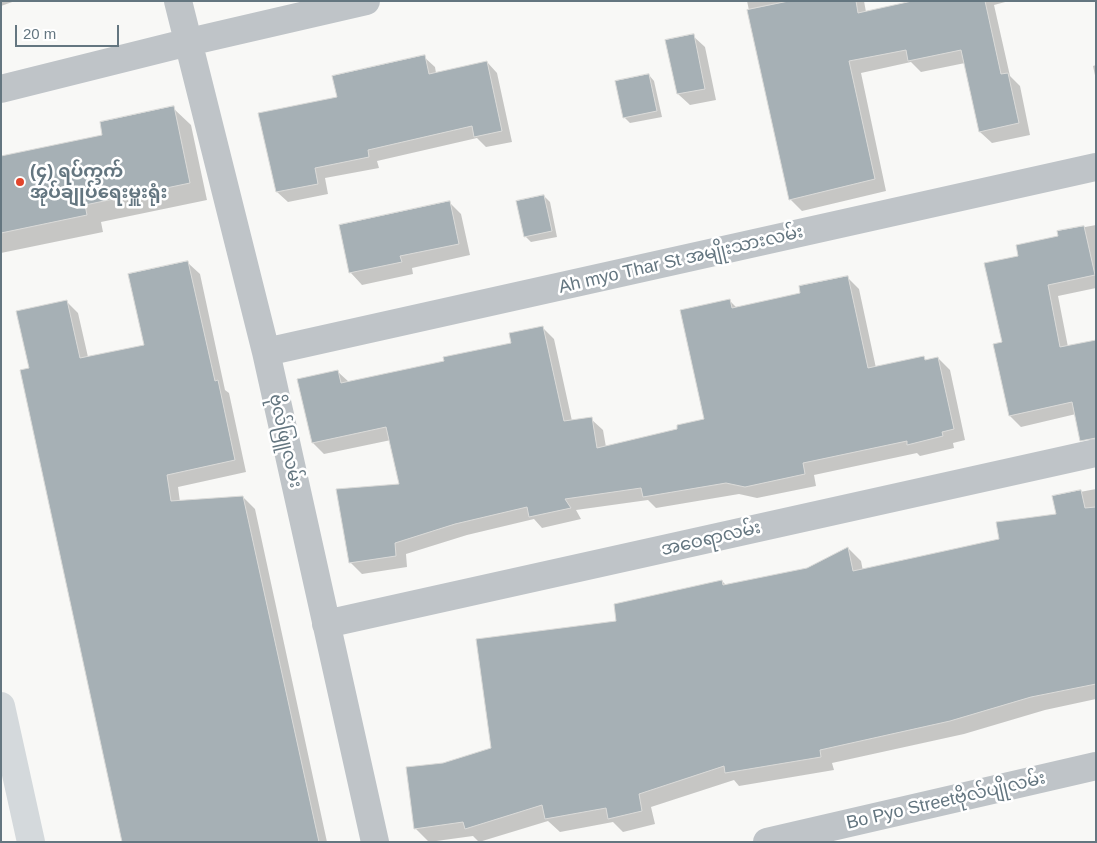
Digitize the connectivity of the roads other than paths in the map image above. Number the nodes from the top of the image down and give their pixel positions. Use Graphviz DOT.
graph roads {
  1 [pos="178,1"];
  2 [pos="366,1"];
  3 [pos="189,42"];
  4 [pos="1,89"];
  5 [pos="1096,167"];
  6 [pos="266,352"];
  7 [pos="1096,453"];
  8 [pos="326,624"];
  9 [pos="1,706"];
  10 [pos="1096,766"];
  11 [pos="31,842"];
  12 [pos="375,842"];
  13 [pos="767,842"];
  1 -- 3 [label="street, ဗိုလ်ဖြူလမ်း"];
  2 -- 3 [label="street"];
  3 -- 4 [label="street"];
  3 -- 6 [label="street, ဗိုလ်ဖြူလမ်း"];
  5 -- 6 [label="street, Ah myo Thar St အမျိုးသားလမ်း"];
  6 -- 8 [label="street, ဗိုလ်ဖြူလမ်း"];
  7 -- 8 [label="street, အဝေရာလမ်း"];
  8 -- 12 [label="street, ဗိုလ်ဖြူလမ်း"];
  9 -- 11 [label="main road"];
  10 -- 13 [label="street, Bo Pyo Streetဗိုလ်ပျိုလမ်း"];
}
